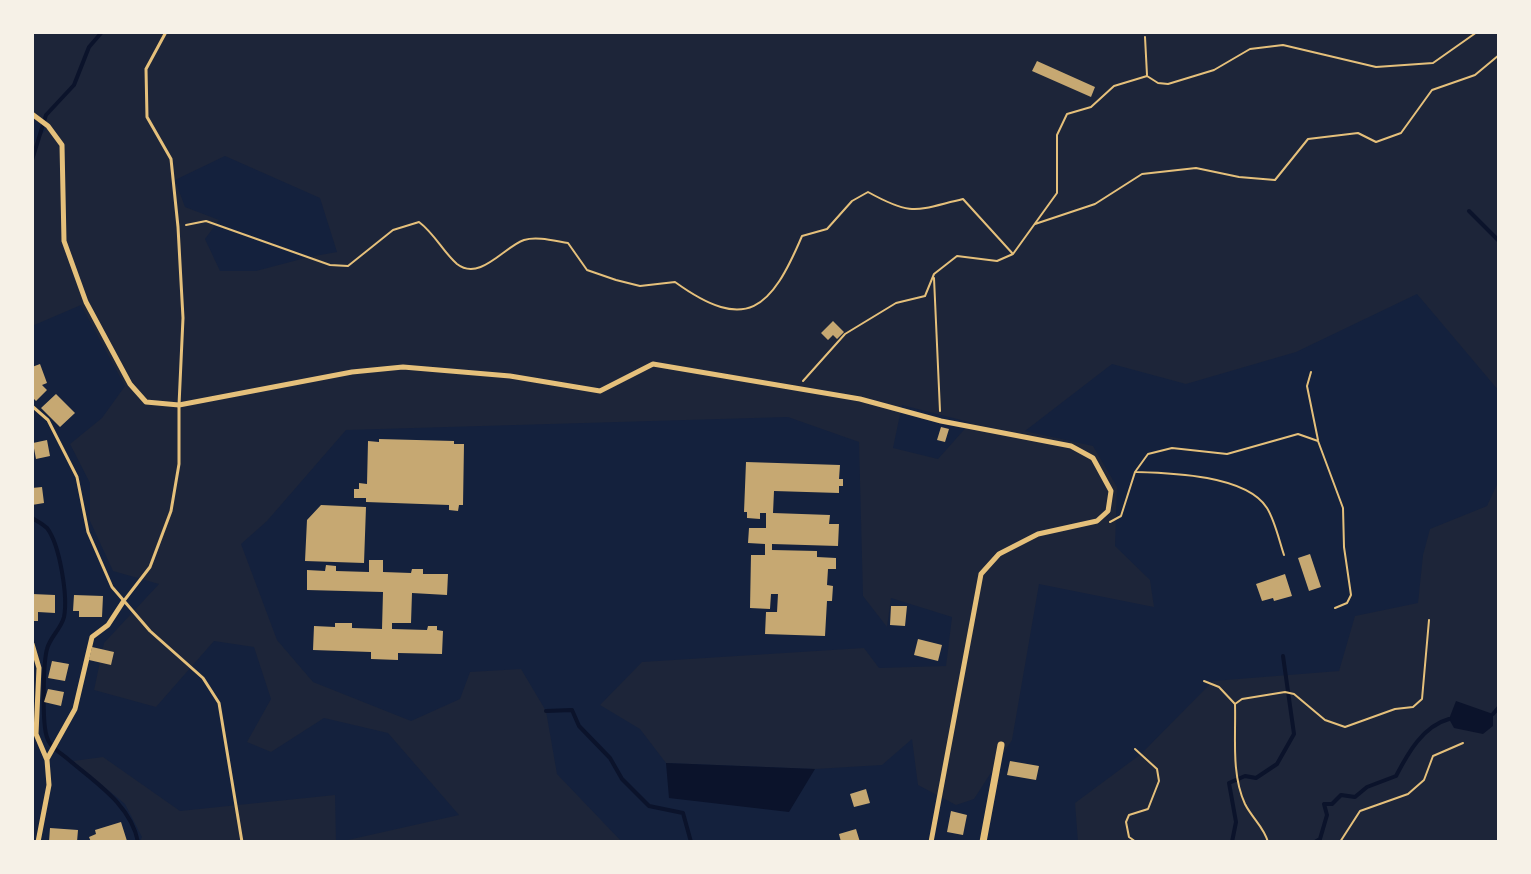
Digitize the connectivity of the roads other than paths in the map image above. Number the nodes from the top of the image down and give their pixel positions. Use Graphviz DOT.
graph roads {
  1 [pos="166,32"];
  2 [pos="32,114"];
  3 [pos="179,405"];
  4 [pos="32,406"];
  5 [pos="123,602"];
  6 [pos="32,644"];
  7 [pos="1001,745"];
  8 [pos="48,757"];
  9 [pos="38,842"];
  10 [pos="242,842"];
  11 [pos="931,842"];
  12 [pos="983,842"];
  1 -- 3 [label="lane"];
  2 -- 3 [label="street"];
  3 -- 5 [label="lane"];
  3 -- 11 [label="street"];
  4 -- 5 [label="lane"];
  5 -- 8 [label="street"];
  5 -- 10 [label="lane"];
  6 -- 8 [label="street"];
  7 -- 12 [label="street"];
  8 -- 9 [label="street"];
}
